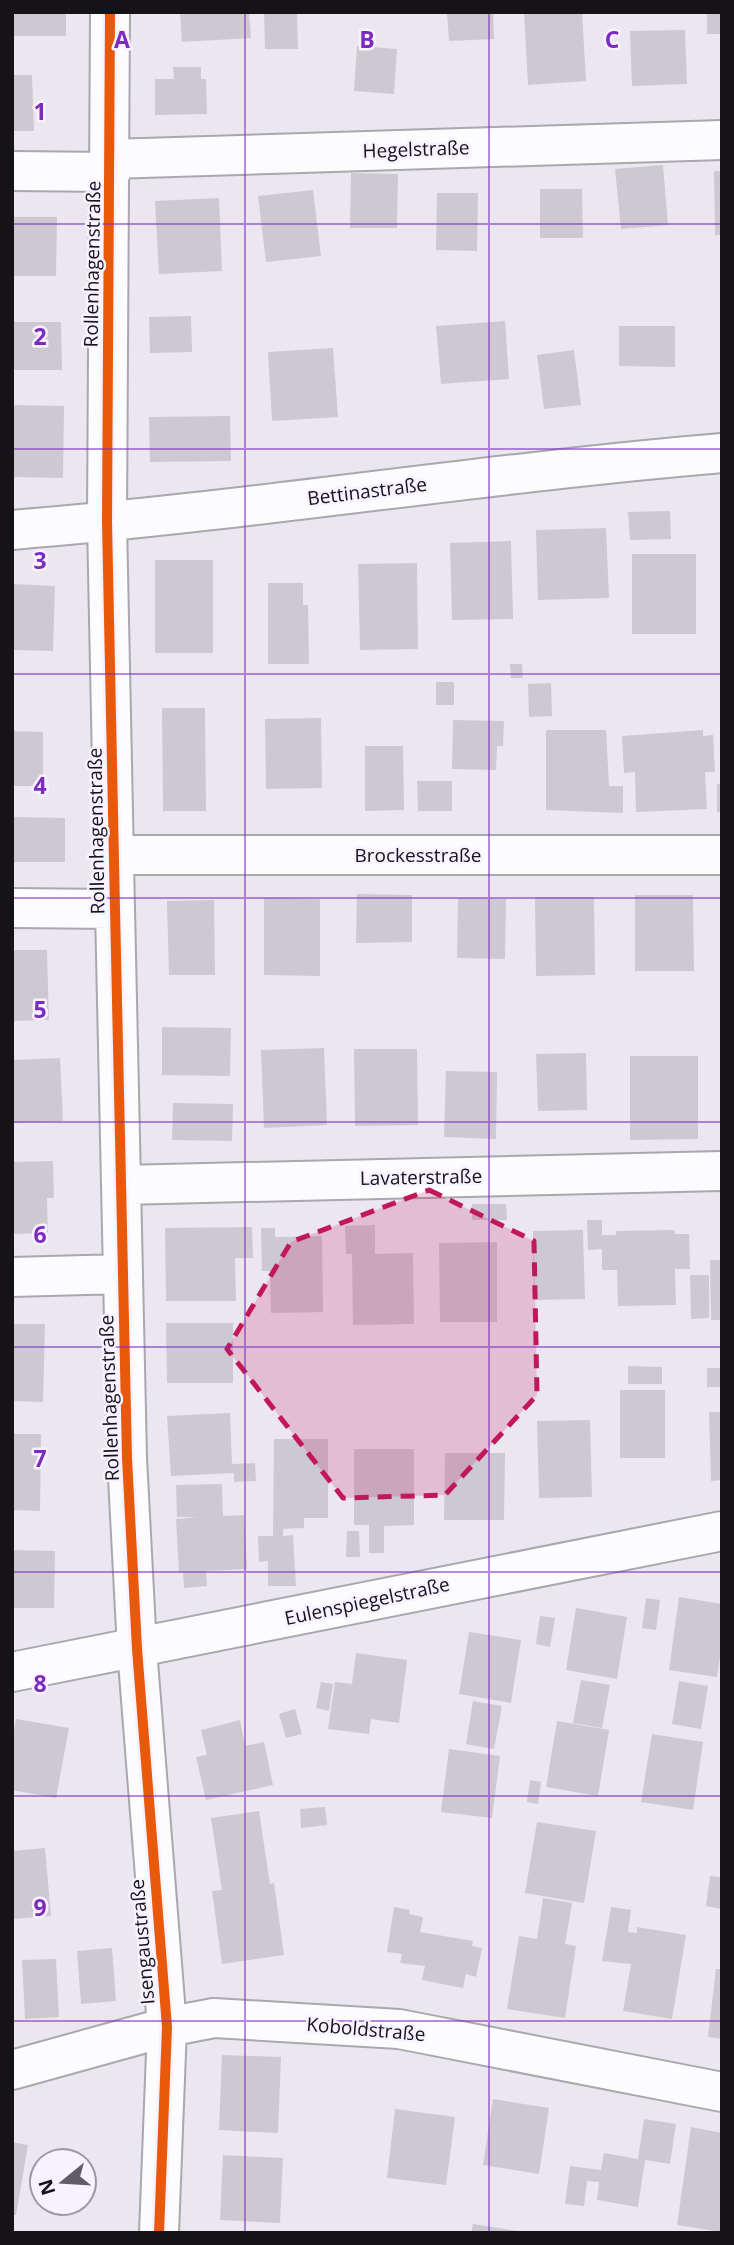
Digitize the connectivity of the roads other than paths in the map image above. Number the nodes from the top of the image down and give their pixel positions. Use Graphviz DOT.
graph roads {
  1 [pos="110,12"];
  2 [pos="722,140"];
  3 [pos="110,165"];
  4 [pos="12,172"];
  5 [pos="722,453"];
  6 [pos="107,523"];
  7 [pos="12,530"];
  8 [pos="114,855"];
  9 [pos="722,855"];
  10 [pos="12,908"];
  11 [pos="115,909"];
  12 [pos="722,1171"];
  13 [pos="121,1185"];
  14 [pos="123,1274"];
  15 [pos="12,1277"];
  16 [pos="722,1531"];
  17 [pos="137,1649"];
  18 [pos="12,1672"];
  19 [pos="167,2027"];
  20 [pos="12,2070"];
  21 [pos="722,2092"];
  22 [pos="159,2233"];
  1 -- 3 [label="street, Rollenhagenstraße"];
  2 -- 3 [label="street, Hegelstraße"];
  3 -- 4 [label="street, Hegelstraße"];
  3 -- 6 [label="street, Rollenhagenstraße"];
  5 -- 6 [label="street, Bettinastraße"];
  6 -- 7 [label="street, Bettinastraße"];
  6 -- 8 [label="street, Rollenhagenstraße"];
  8 -- 9 [label="street, Brockesstraße"];
  8 -- 11 [label="street, Rollenhagenstraße"];
  10 -- 11 [label="street"];
  11 -- 13 [label="street, Rollenhagenstraße"];
  12 -- 13 [label="street, Lavaterstraße"];
  13 -- 14 [label="street, Rollenhagenstraße"];
  14 -- 15 [label="street"];
  14 -- 17 [label="street, Rollenhagenstraße"];
  16 -- 17 [label="street, Eulenspiegelstraße"];
  17 -- 18 [label="street, Eulenspiegelstraße"];
  17 -- 19 [label="street, Isengaustraße"];
  19 -- 20 [label="street, Koboldstraße"];
  19 -- 21 [label="street, Koboldstraße"];
  19 -- 22 [label="street, Isengaustraße"];
}
